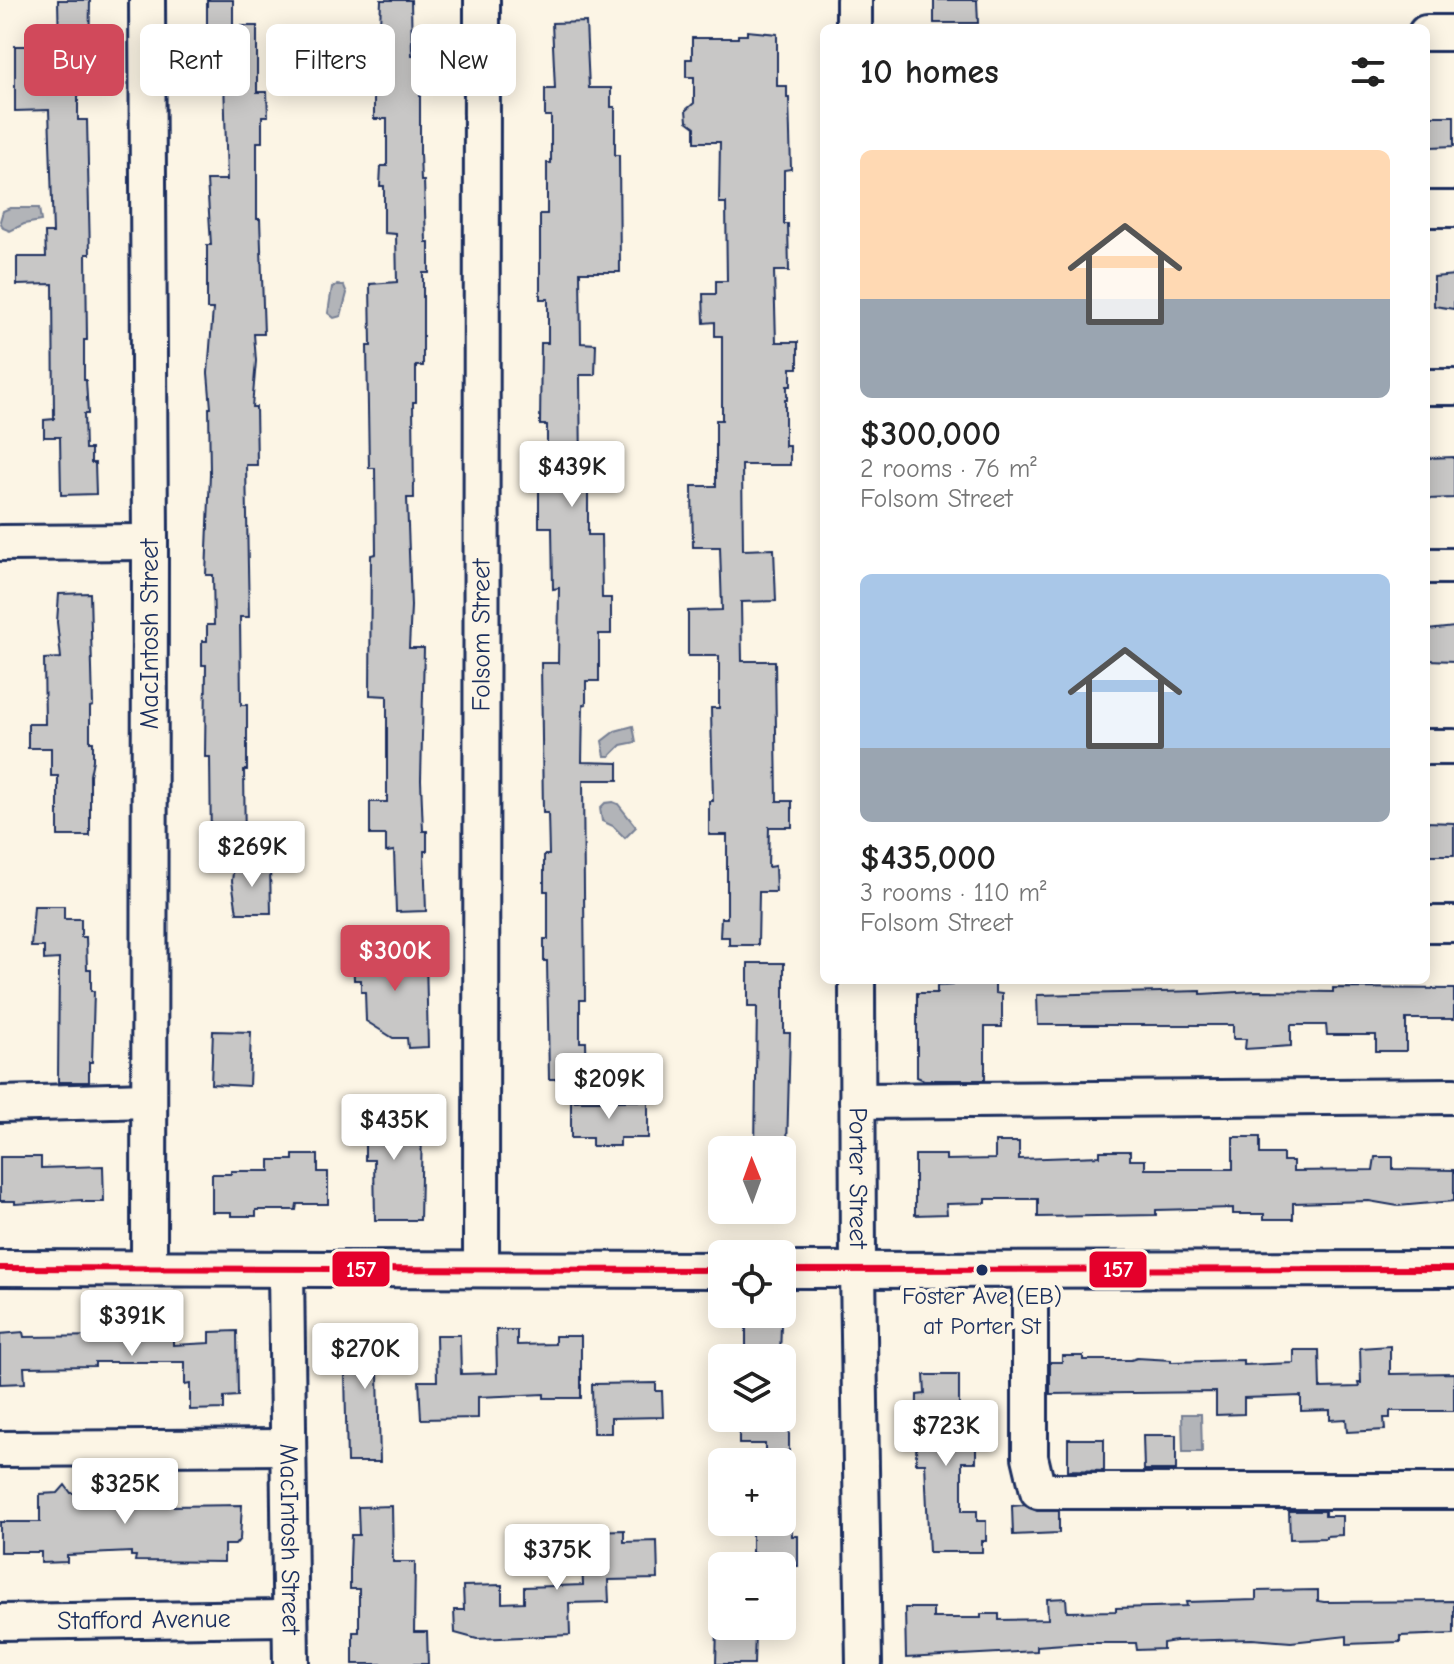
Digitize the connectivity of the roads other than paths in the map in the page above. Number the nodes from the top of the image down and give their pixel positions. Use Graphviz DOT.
graph roads {
  1 [pos="147,0"];
  2 [pos="482,0"];
  3 [pos="854,0"];
  4 [pos="854,24"];
  5 [pos="1430,33"];
  6 [pos="1454,33"];
  7 [pos="1430,209"];
  8 [pos="1454,209"];
  9 [pos="1430,387"];
  10 [pos="1454,387"];
  11 [pos="150,542"];
  12 [pos="0,543"];
  13 [pos="1430,566"];
  14 [pos="1454,566"];
  15 [pos="1430,747"];
  16 [pos="1454,747"];
  17 [pos="1430,924"];
  18 [pos="1454,924"];
  19 [pos="857,984"];
  20 [pos="1454,1096"];
  21 [pos="149,1100"];
  22 [pos="857,1101"];
  23 [pos="0,1104"];
  24 [pos="0,1268"];
  25 [pos="149,1268"];
  26 [pos="286,1269"];
  27 [pos="481,1269"];
  28 [pos="1454,1269"];
  29 [pos="708,1270"];
  30 [pos="796,1270"];
  31 [pos="858,1270"];
  32 [pos="1030,1271"];
  33 [pos="288,1447"];
  34 [pos="0,1449"];
  35 [pos="1454,1491"];
  36 [pos="289,1618"];
  37 [pos="0,1622"];
  38 [pos="291,1664"];
  39 [pos="864,1664"];
  1 -- 11 [label="street, MacIntosh Street"];
  2 -- 27 [label="street, Folsom Street"];
  3 -- 4 [label="street"];
  5 -- 6 [label="street"];
  7 -- 8 [label="street"];
  9 -- 10 [label="street"];
  11 -- 12 [label="street"];
  11 -- 21 [label="street, MacIntosh Street"];
  13 -- 14 [label="street"];
  15 -- 16 [label="street"];
  17 -- 18 [label="street"];
  19 -- 22 [label="street, Porter Street"];
  20 -- 22 [label="street"];
  21 -- 23 [label="street"];
  21 -- 25 [label="street, MacIntosh Street"];
  22 -- 31 [label="street, Porter Street"];
  24 -- 25 [label="street"];
  25 -- 26 [label="street"];
  26 -- 27 [label="street"];
  26 -- 33 [label="street, MacIntosh Street"];
  27 -- 29 [label="street"];
  28 -- 32 [label="street"];
  30 -- 31 [label="street"];
  31 -- 32 [label="street"];
  31 -- 39 [label="street, Porter Street"];
  32 -- 35 [label="street"];
  33 -- 34 [label="street"];
  33 -- 36 [label="street, MacIntosh Street"];
  36 -- 37 [label="street, Stafford Avenue"];
  36 -- 38 [label="street, MacIntosh Street"];
}
